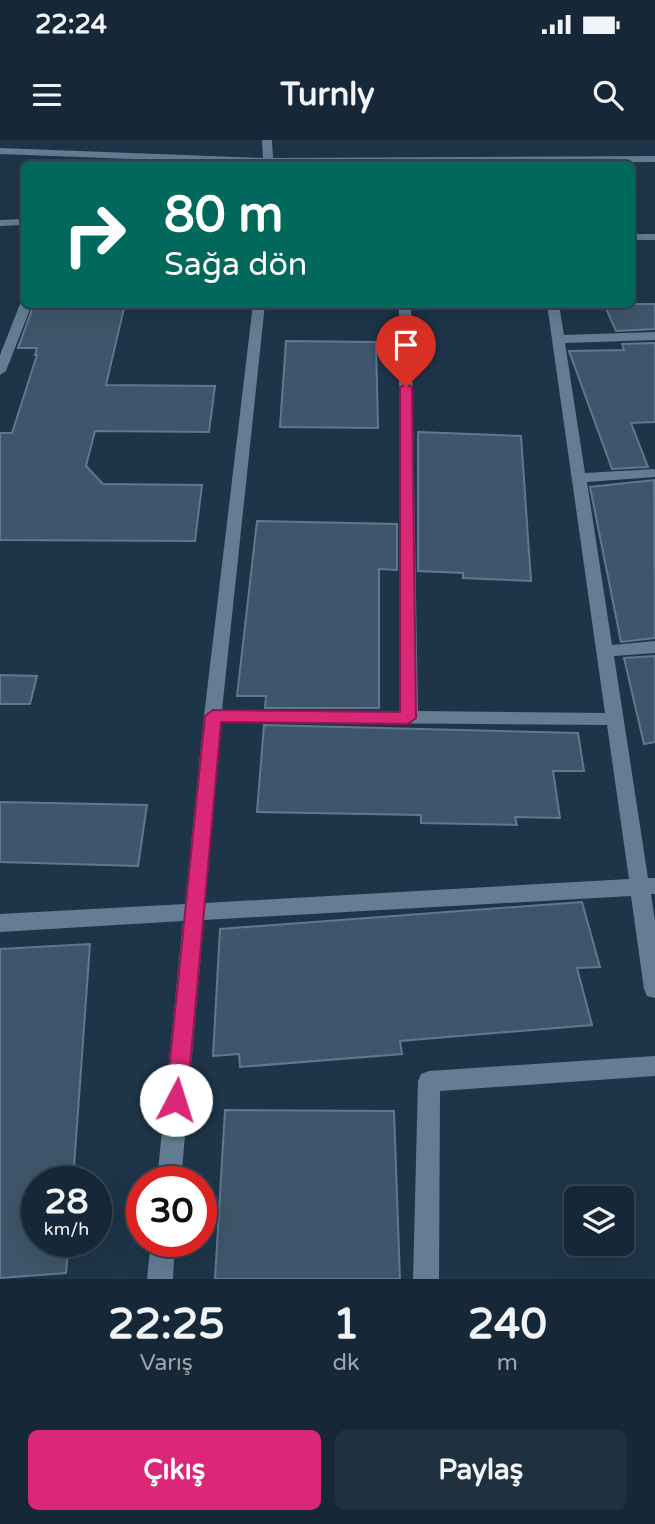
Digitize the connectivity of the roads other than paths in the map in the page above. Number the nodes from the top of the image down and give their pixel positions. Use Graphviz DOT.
graph roads {
  1 [pos="267,140"];
  2 [pos="3,151"];
  3 [pos="655,159"];
  4 [pos="224,161"];
  5 [pos="268,161"];
  6 [pos="568,161"];
  7 [pos="21,222"];
  8 [pos="0,223"];
  9 [pos="635,237"];
  10 [pos="655,237"];
  11 [pos="25,308"];
  12 [pos="259,308"];
  13 [pos="405,308"];
  14 [pos="554,308"];
  15 [pos="18,326"];
  16 [pos="0,327"];
  17 [pos="655,336"];
  18 [pos="558,339"];
  19 [pos="0,371"];
  20 [pos="655,473"];
  21 [pos="579,478"];
  22 [pos="655,647"];
  23 [pos="605,651"];
  24 [pos="213,716"];
  25 [pos="408,718"];
  26 [pos="614,719"];
  27 [pos="647,887"];
  28 [pos="194,912"];
  29 [pos="0,923"];
  30 [pos="655,989"];
  31 [pos="655,1066"];
  32 [pos="170,1166"];
  33 [pos="162,1257"];
  34 [pos="160,1279"];
  35 [pos="426,1279"];
  1 -- 5 [label="street"];
  2 -- 4 [label="street"];
  3 -- 6 [label="street"];
  7 -- 8 [label="street"];
  9 -- 10 [label="street"];
  11 -- 15 [label="street"];
  12 -- 24 [label="street"];
  13 -- 25 [label="street"];
  14 -- 18 [label="street"];
  15 -- 16 [label="street"];
  15 -- 19 [label="street"];
  17 -- 18 [label="street"];
  18 -- 21 [label="street"];
  20 -- 21 [label="street"];
  21 -- 23 [label="street"];
  22 -- 23 [label="street"];
  23 -- 26 [label="street"];
  24 -- 25 [label="street"];
  24 -- 28 [label="street"];
  25 -- 26 [label="street"];
  26 -- 27 [label="street"];
  27 -- 28 [label="street"];
  27 -- 30 [label="street"];
  28 -- 29 [label="street"];
  28 -- 32 [label="street"];
  31 -- 35 [label="street"];
  33 -- 34 [label="street"];
}
